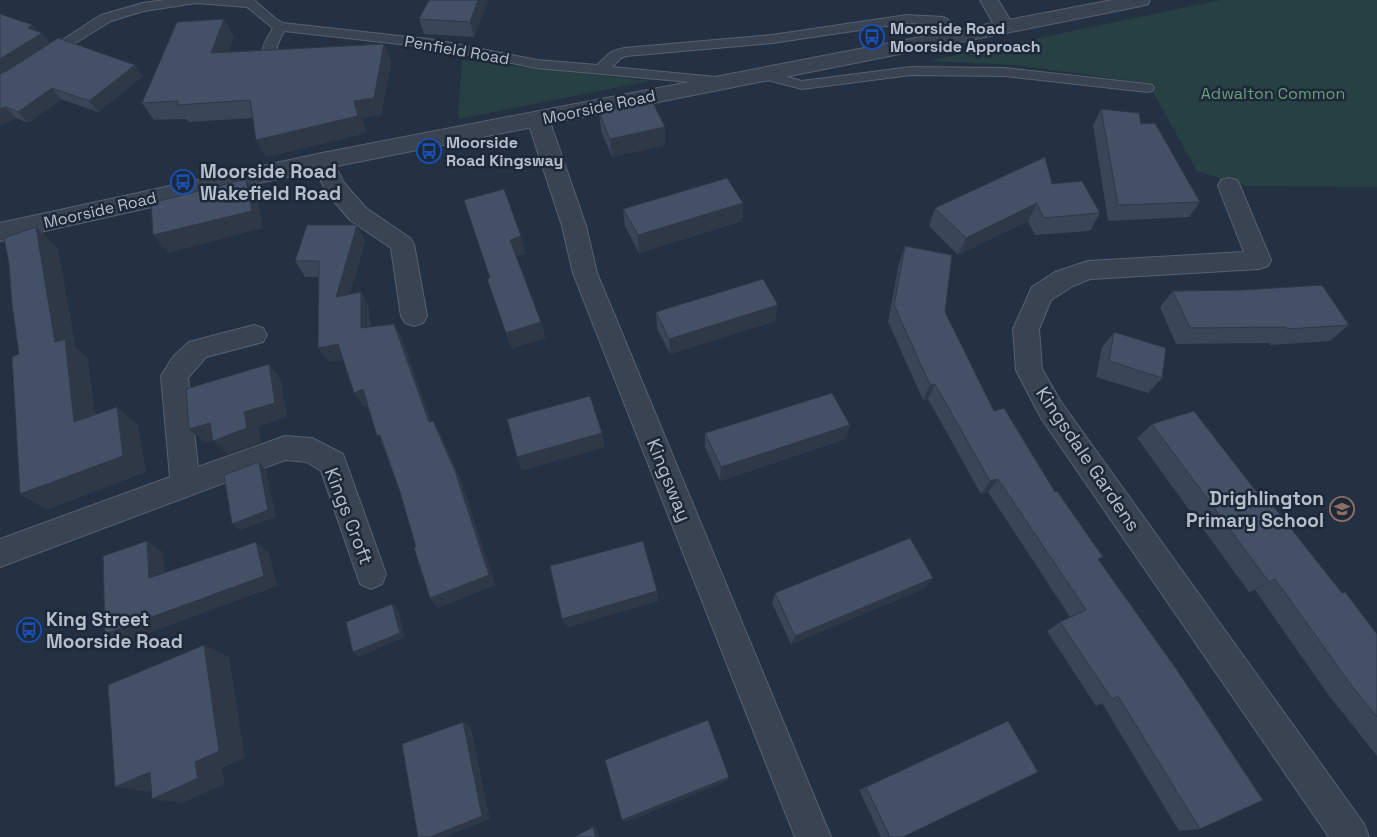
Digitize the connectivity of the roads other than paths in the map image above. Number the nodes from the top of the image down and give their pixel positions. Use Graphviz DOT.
graph roads {
  1 [pos="192,0"];
  2 [pos="200,0"];
  3 [pos="989,0"];
  4 [pos="1141,0"];
  5 [pos="1004,26"];
  6 [pos="280,27"];
  7 [pos="961,34"];
  8 [pos="306,57"];
  9 [pos="34,62"];
  10 [pos="600,70"];
  11 [pos="761,74"];
  12 [pos="722,81"];
  13 [pos="802,84"];
  14 [pos="882,88"];
  15 [pos="1147,88"];
  16 [pos="538,119"];
  17 [pos="322,161"];
  18 [pos="1229,186"];
  19 [pos="0,232"];
  20 [pos="414,316"];
  21 [pos="254,334"];
  22 [pos="186,484"];
  23 [pos="0,552"];
  24 [pos="371,574"];
  25 [pos="813,837"];
  26 [pos="1351,837"];
  1 -- 9 [label="lane"];
  2 -- 6 [label="lane"];
  3 -- 5 [label="street"];
  4 -- 5 [label="street, Moorside Road"];
  5 -- 7 [label="street, Moorside Road"];
  6 -- 8 [label="lane"];
  6 -- 10 [label="lane, Penfield Road"];
  7 -- 10 [label="lane"];
  7 -- 11 [label="street, Moorside Road"];
  10 -- 12 [label="lane, Penfield Road"];
  11 -- 12 [label="street, Moorside Road"];
  11 -- 13 [label="lane"];
  12 -- 16 [label="street, Moorside Road"];
  13 -- 14 [label="lane"];
  13 -- 15 [label="lane"];
  16 -- 17 [label="street, Moorside Road"];
  16 -- 25 [label="street, Kingsway"];
  17 -- 19 [label="street, Moorside Road"];
  17 -- 20 [label="street"];
  18 -- 26 [label="street, Kingsdale Gardens"];
  21 -- 22 [label="street"];
  22 -- 23 [label="street, Kings Croft"];
  22 -- 24 [label="street, Kings Croft"];
}
